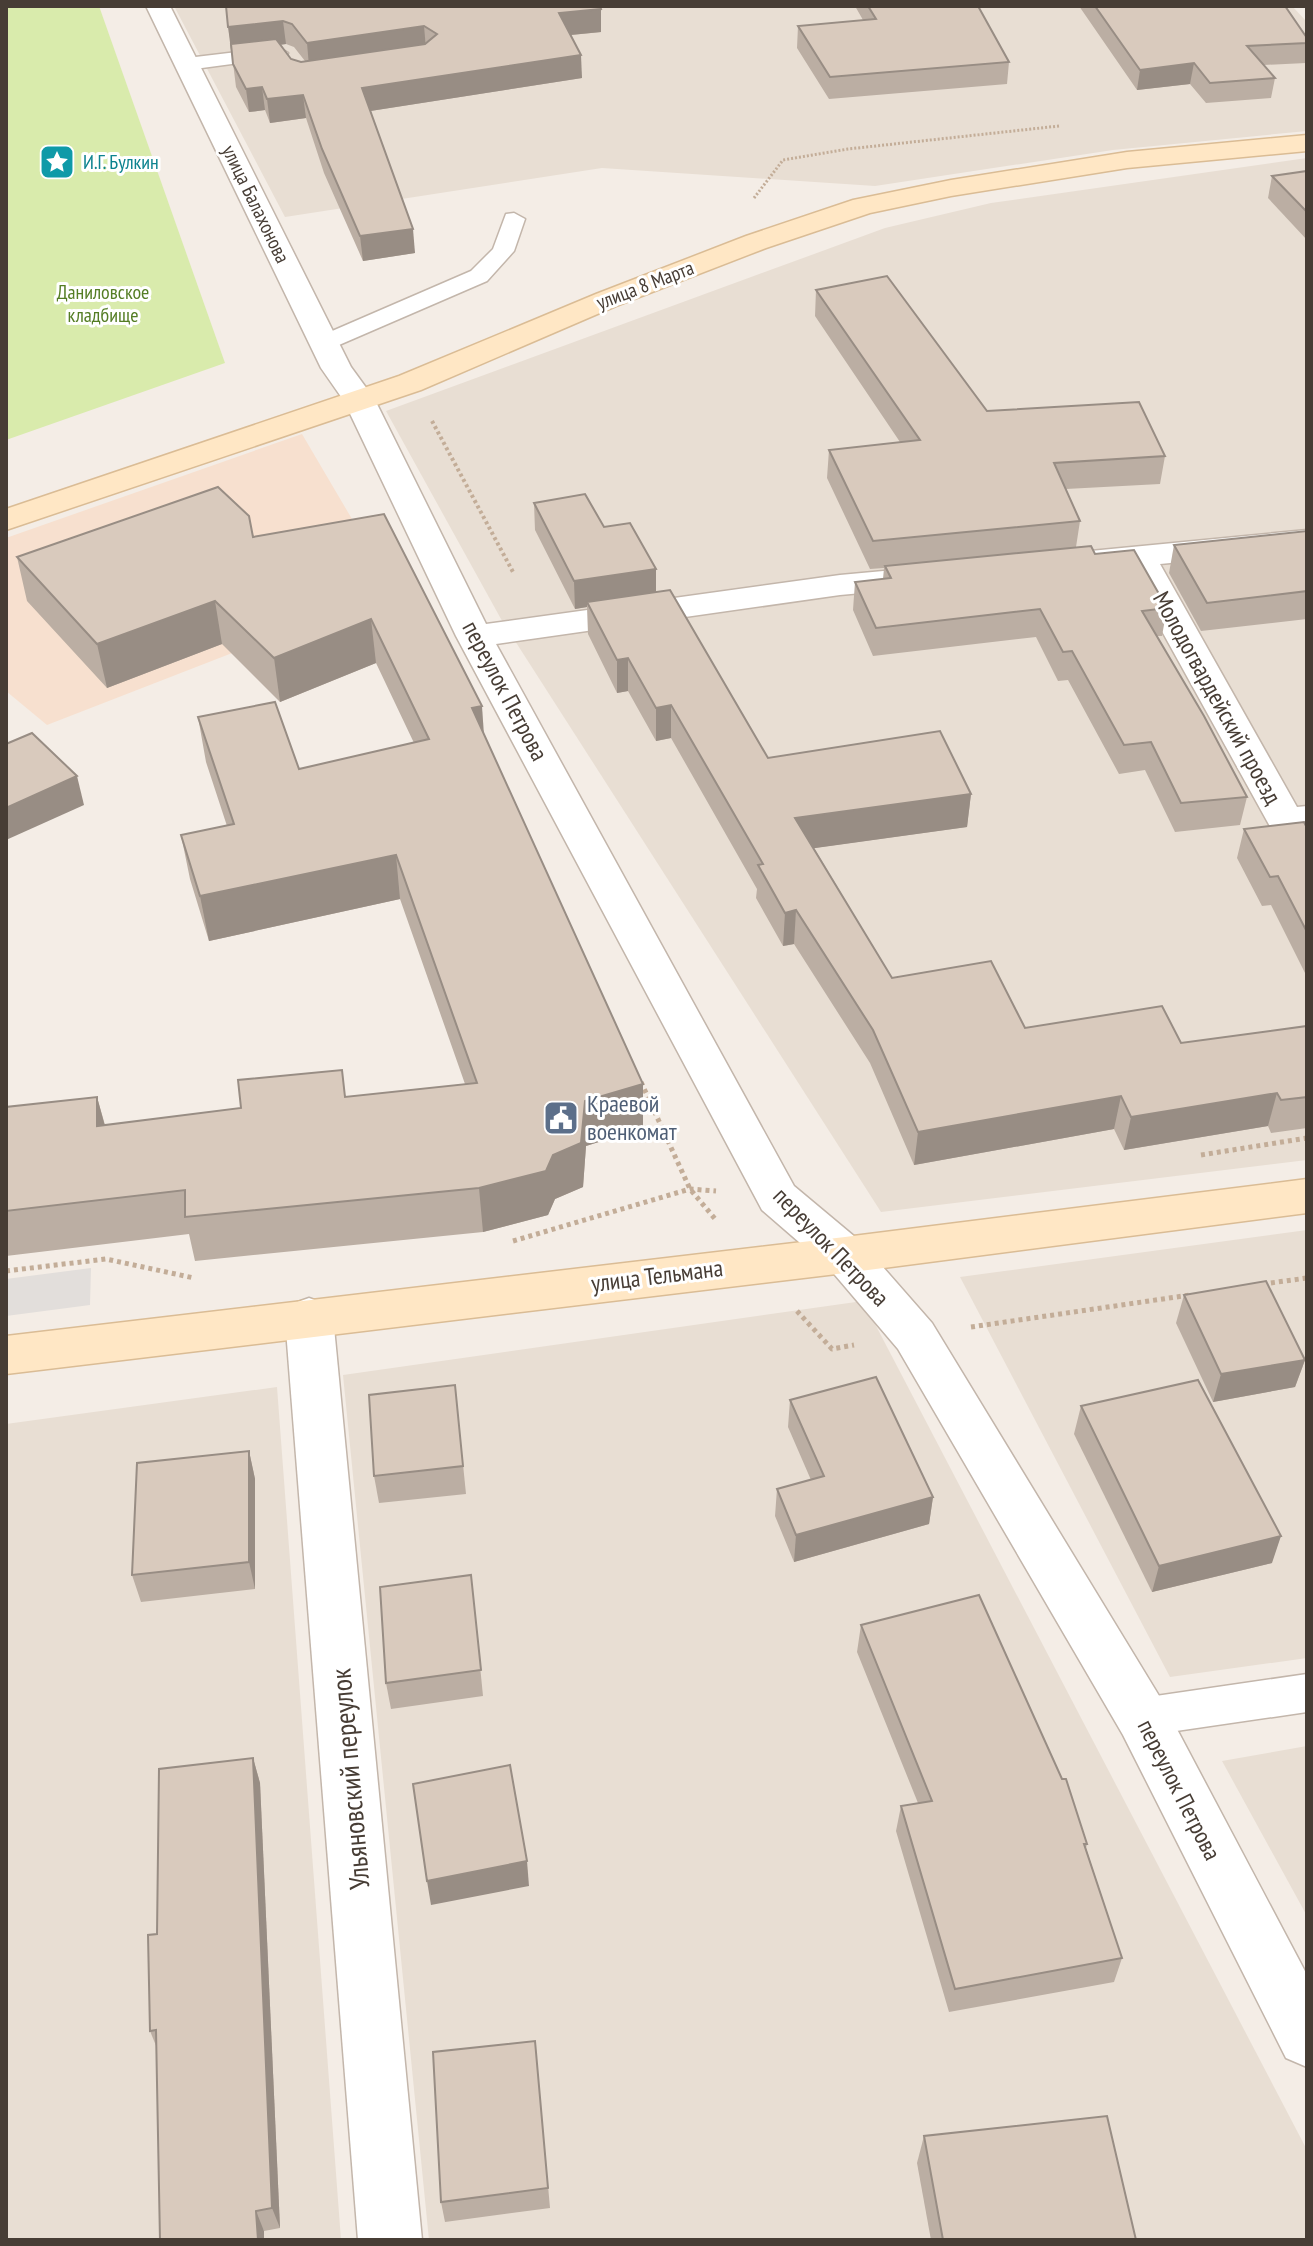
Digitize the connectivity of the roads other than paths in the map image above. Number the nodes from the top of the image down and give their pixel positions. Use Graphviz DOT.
graph roads {
  1 [pos="158,6"];
  2 [pos="187,64"];
  3 [pos="294,64"];
  4 [pos="1307,143"];
  5 [pos="514,219"];
  6 [pos="324,343"];
  7 [pos="359,400"];
  8 [pos="6,520"];
  9 [pos="1307,540"];
  10 [pos="1138,556"];
  11 [pos="1044,565"];
  12 [pos="950,575"];
  13 [pos="474,636"];
  14 [pos="1307,818"];
  15 [pos="1307,1196"];
  16 [pos="845,1255"];
  17 [pos="309,1317"];
  18 [pos="6,1355"];
  19 [pos="1307,1693"];
  20 [pos="1142,1717"];
  21 [pos="1307,2037"];
  22 [pos="390,2240"];
  1 -- 2 [label="street, улица Балахонова"];
  2 -- 3 [label="lane"];
  2 -- 6 [label="street, улица Балахонова"];
  4 -- 7 [label="street, улица 8 Марта"];
  5 -- 6 [label="lane"];
  6 -- 7 [label="street, улица Балахонова"];
  7 -- 8 [label="street, улица 8 Марта"];
  7 -- 13 [label="street, переулок Петрова"];
  9 -- 10 [label="street, Молодогвардейский проезд"];
  10 -- 11 [label="street, Молодогвардейский проезд"];
  10 -- 14 [label="street, Молодогвардейский проезд"];
  12 -- 13 [label="street"];
  13 -- 16 [label="street, переулок Петрова"];
  15 -- 16 [label="street, улица Тельмана"];
  16 -- 17 [label="street, улица Тельмана"];
  16 -- 20 [label="street, переулок Петрова"];
  17 -- 18 [label="street, улица Тельмана"];
  17 -- 22 [label="street, Ульяновский переулок"];
  19 -- 20 [label="lane"];
  20 -- 21 [label="street, переулок Петрова"];
}
